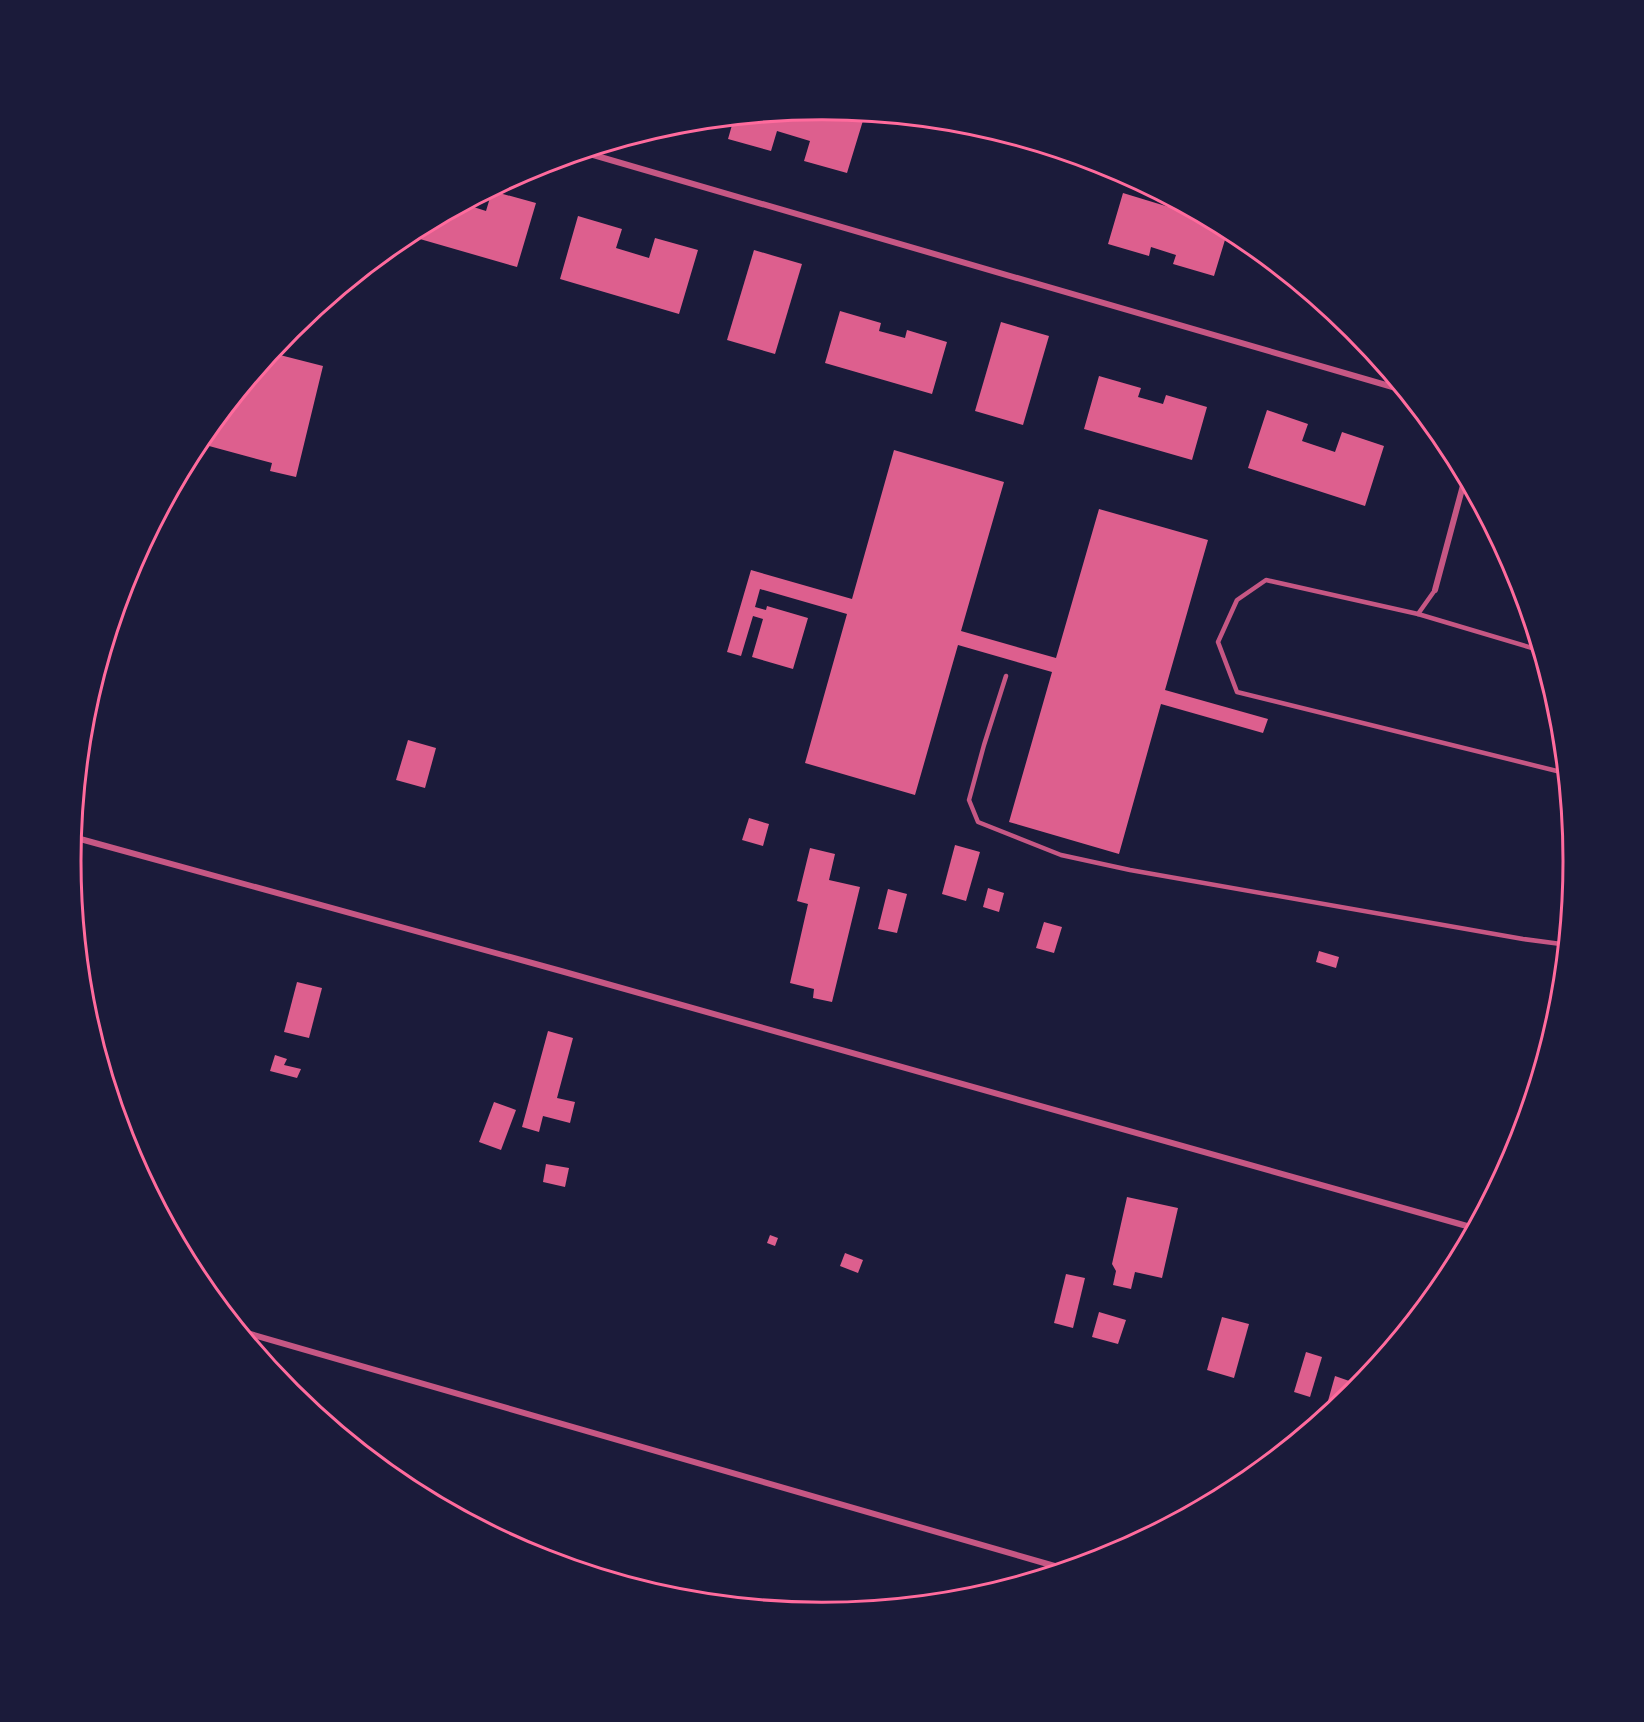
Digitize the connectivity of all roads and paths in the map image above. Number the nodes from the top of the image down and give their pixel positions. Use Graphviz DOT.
graph roads {
  1 [pos="596,155"];
  2 [pos="1391,386"];
  3 [pos="1462,488"];
  4 [pos="1435,590"];
  5 [pos="1418,614"];
  6 [pos="1532,648"];
  7 [pos="1006,676"];
  8 [pos="1558,771"];
  9 [pos="82,839"];
  10 [pos="1558,944"];
  11 [pos="1467,1226"];
  12 [pos="252,1335"];
  13 [pos="1052,1565"];
  1 -- 2 [label="street"];
  3 -- 4 [label="street"];
  4 -- 5 [label="lane"];
  5 -- 6 [label="lane"];
  5 -- 8 [label="lane"];
  7 -- 10 [label="lane"];
  9 -- 11 [label="street"];
  12 -- 13 [label="street"];
}
